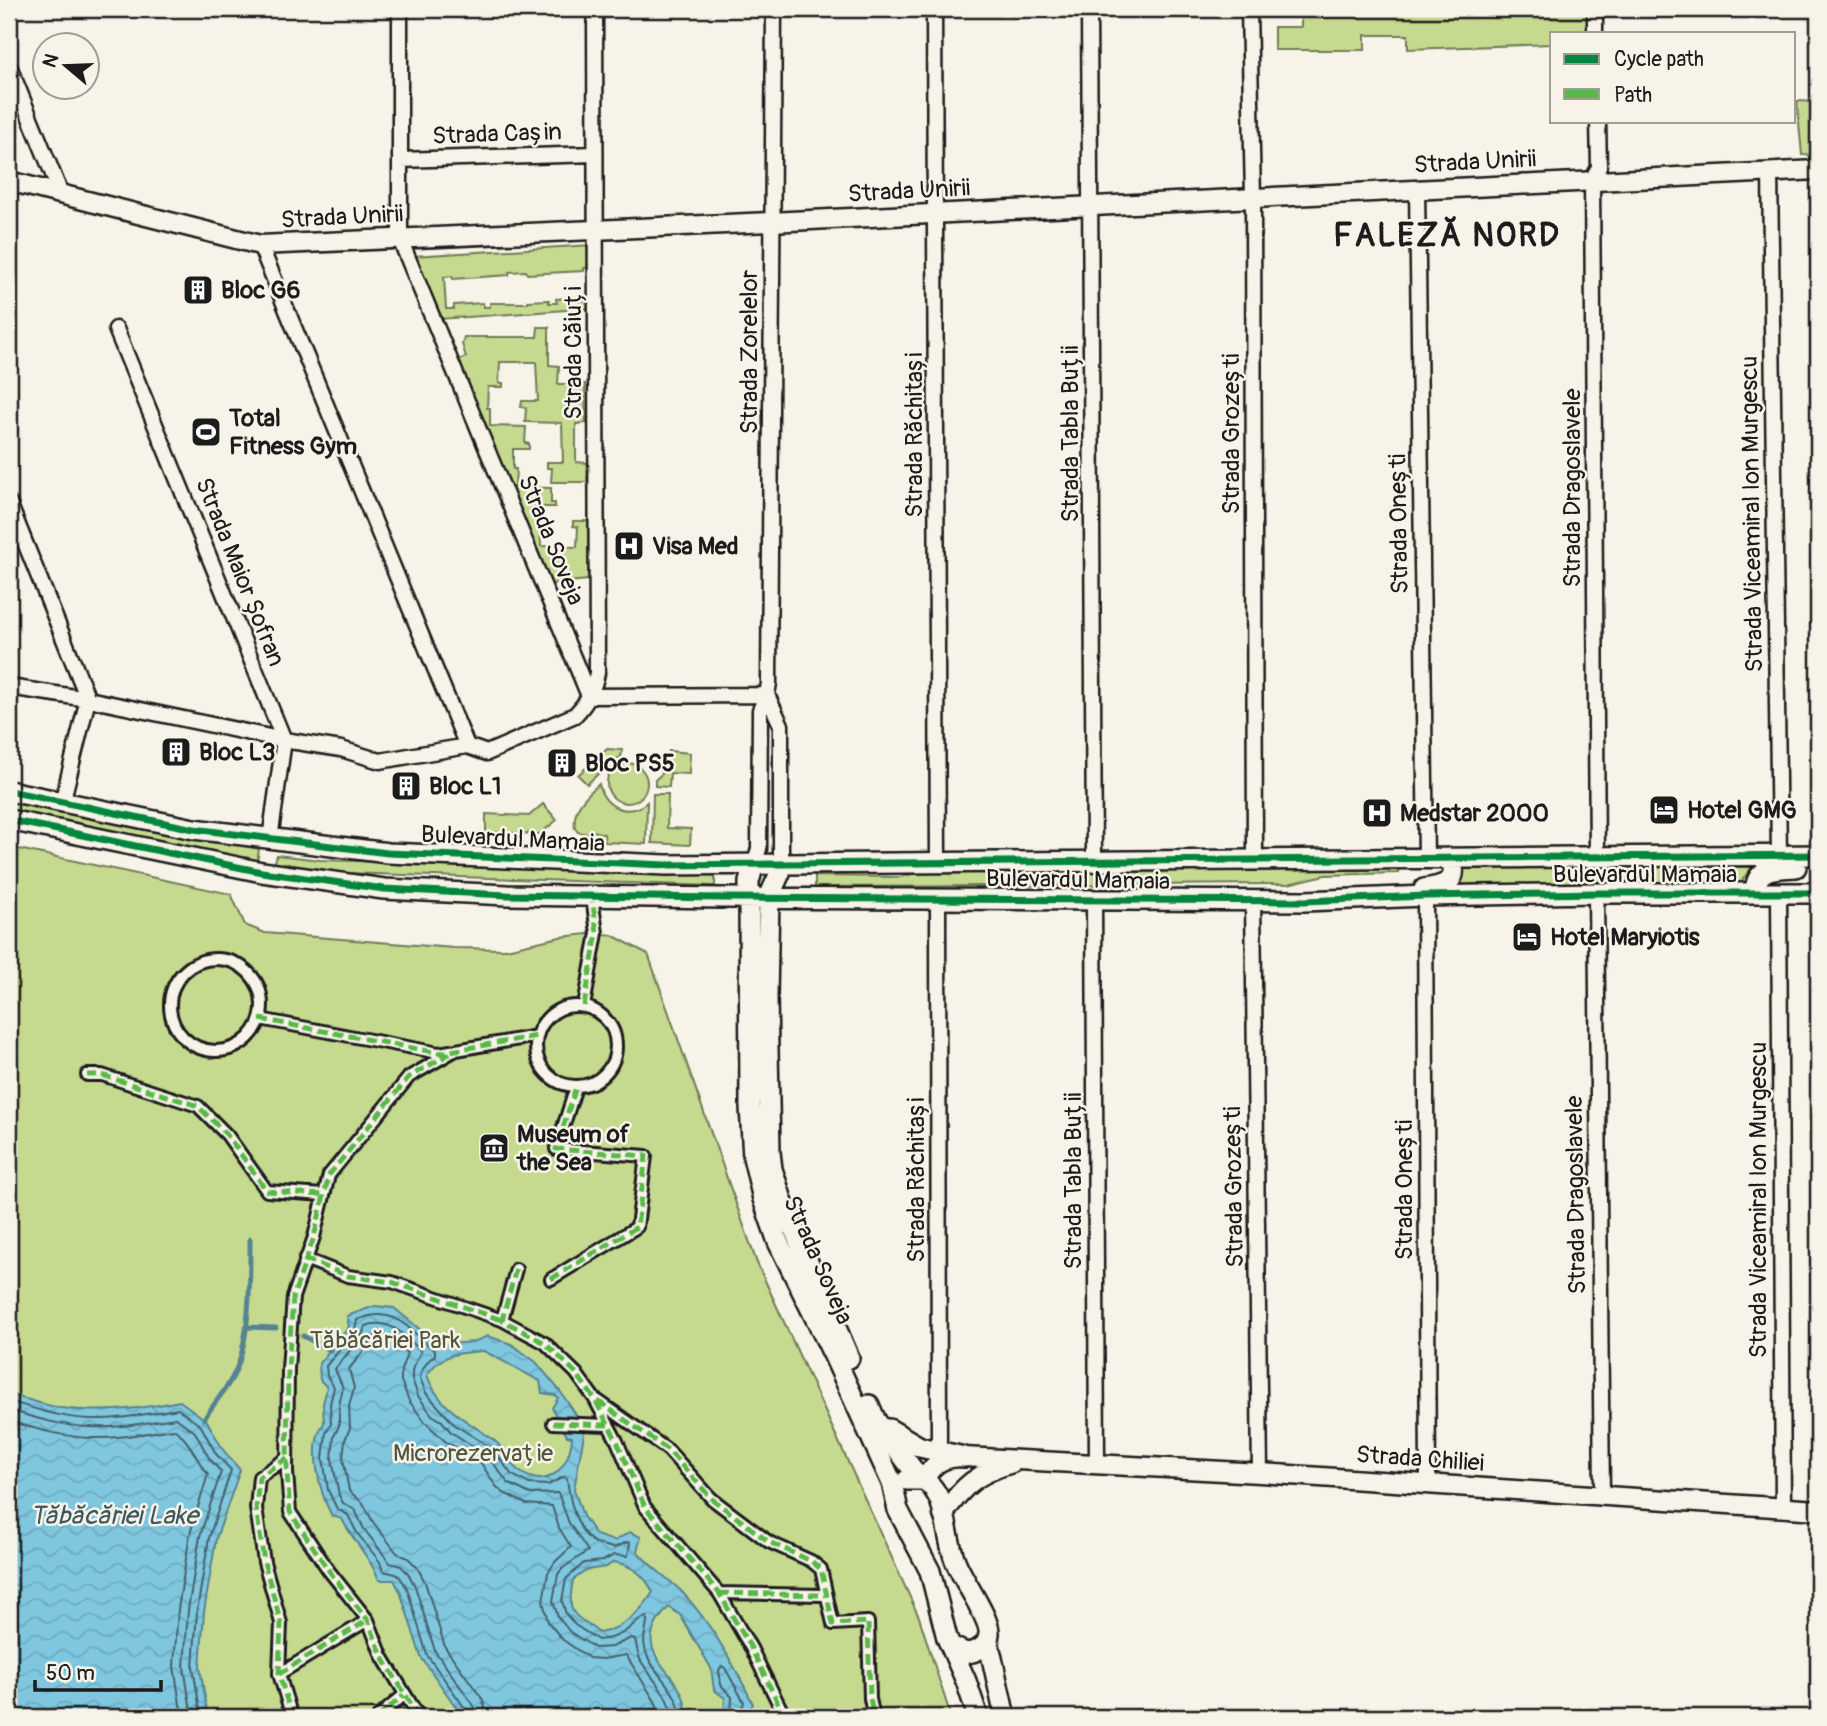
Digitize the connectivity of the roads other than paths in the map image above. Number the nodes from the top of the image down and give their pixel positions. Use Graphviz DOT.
graph roads {
  1 [pos="400,9"];
  2 [pos="595,9"];
  3 [pos="774,9"];
  4 [pos="934,9"];
  5 [pos="1089,9"];
  6 [pos="1249,9"];
  7 [pos="1595,9"];
  8 [pos="1595,32"];
  9 [pos="9,65"];
  10 [pos="1598,122"];
  11 [pos="595,153"];
  12 [pos="400,160"];
  13 [pos="1818,170"];
  14 [pos="1770,172"];
  15 [pos="9,181"];
  16 [pos="1592,181"];
  17 [pos="1417,190"];
  18 [pos="61,194"];
  19 [pos="1253,198"];
  20 [pos="1092,206"];
  21 [pos="935,214"];
  22 [pos="773,222"];
  23 [pos="596,230"];
  24 [pos="400,239"];
  25 [pos="260,245"];
  26 [pos="116,329"];
  27 [pos="9,503"];
  28 [pos="9,687"];
  29 [pos="767,695"];
  30 [pos="589,696"];
  31 [pos="88,699"];
  32 [pos="284,740"];
  33 [pos="467,747"];
  34 [pos="9,791"];
  35 [pos="62,803"];
  36 [pos="9,820"];
  37 [pos="270,839"];
  38 [pos="1779,855"];
  39 [pos="1818,855"];
  40 [pos="1597,857"];
  41 [pos="1426,858"];
  42 [pos="1449,858"];
  43 [pos="1255,859"];
  44 [pos="1094,860"];
  45 [pos="939,862"];
  46 [pos="754,864"];
  47 [pos="781,864"];
  48 [pos="1818,866"];
  49 [pos="1755,892"];
  50 [pos="1779,892"];
  51 [pos="1596,893"];
  52 [pos="1818,893"];
  53 [pos="1425,896"];
  54 [pos="592,897"];
  55 [pos="769,897"];
  56 [pos="749,898"];
  57 [pos="938,898"];
  58 [pos="1094,899"];
  59 [pos="1253,900"];
  60 [pos="1306,901"];
  61 [pos="584,1006"];
  62 [pos="260,1019"];
  63 [pos="537,1036"];
  64 [pos="454,1051"];
  65 [pos="87,1075"];
  66 [pos="576,1087"];
  67 [pos="323,1195"];
  68 [pos="305,1259"];
  69 [pos="516,1269"];
  70 [pos="551,1279"];
  71 [pos="502,1320"];
  72 [pos="594,1398"];
  73 [pos="876,1420"];
  74 [pos="553,1423"];
  75 [pos="608,1425"];
  76 [pos="939,1456"];
  77 [pos="964,1457"];
  78 [pos="287,1458"];
  79 [pos="1019,1461"];
  80 [pos="1097,1464"];
  81 [pos="1260,1473"];
  82 [pos="922,1479"];
  83 [pos="1428,1484"];
  84 [pos="895,1496"];
  85 [pos="1602,1496"];
  86 [pos="1783,1508"];
  87 [pos="1818,1510"];
  88 [pos="943,1515"];
  89 [pos="719,1593"];
  90 [pos="825,1595"];
  91 [pos="368,1619"];
  92 [pos="988,1640"];
  93 [pos="951,1646"];
  94 [pos="279,1674"];
  95 [pos="404,1695"];
  96 [pos="292,1717"];
  97 [pos="378,1717"];
  98 [pos="419,1717"];
  99 [pos="785,1717"];
  100 [pos="874,1717"];
  101 [pos="978,1717"];
  102 [pos="1004,1717"];
  1 -- 12 [label="street, Strada Cașin"];
  2 -- 11 [label="street, Strada Căiuți"];
  3 -- 22 [label="street, Strada Zorelelor"];
  4 -- 21 [label="street, Strada Răchitași"];
  5 -- 20 [label="street, Strada Tabla Buții"];
  6 -- 19 [label="street, Strada Grozești"];
  7 -- 8 [label="street"];
  9 -- 18 [label="street"];
  10 -- 16 [label="street, Strada Dragoslavele"];
  11 -- 12 [label="street, Strada Cașin"];
  11 -- 23 [label="street, Strada Căiuți"];
  12 -- 24 [label="street, Strada Cașin"];
  13 -- 14 [label="street, Strada Unirii"];
  14 -- 16 [label="street, Strada Unirii"];
  14 -- 38 [label="street, Strada Viceamiral Ion Murgescu"];
  15 -- 18 [label="street, Strada Unirii"];
  16 -- 17 [label="street, Strada Unirii"];
  16 -- 40 [label="street, Strada Dragoslavele"];
  17 -- 19 [label="street, Strada Unirii"];
  17 -- 41 [label="street, Strada Onești"];
  18 -- 25 [label="street, Strada Unirii"];
  19 -- 20 [label="street, Strada Unirii"];
  19 -- 43 [label="street, Strada Grozești"];
  20 -- 21 [label="street, Strada Unirii"];
  20 -- 44 [label="street, Strada Tabla Buții"];
  21 -- 22 [label="street, Strada Unirii"];
  21 -- 45 [label="street, Strada Răchitași"];
  22 -- 23 [label="street, Strada Unirii"];
  22 -- 29 [label="street, Strada Zorelelor"];
  23 -- 24 [label="street, Strada Unirii"];
  23 -- 30 [label="street, Strada Căiuți"];
  24 -- 25 [label="street, Strada Unirii"];
  24 -- 30 [label="street, Strada Soveja"];
  25 -- 33 [label="street"];
  26 -- 32 [label="street, Strada Maior Șofran"];
  27 -- 31 [label="street"];
  28 -- 31 [label="street"];
  29 -- 30 [label="street"];
  29 -- 46 [label="street, Strada Zorelelor"];
  29 -- 47 [label="street, Strada Zorelelor"];
  30 -- 33 [label="street"];
  31 -- 32 [label="street"];
  31 -- 35 [label="street"];
  32 -- 33 [label="street"];
  32 -- 37 [label="street"];
  34 -- 35 [label="main road, Bulevardul Mamaia"];
  35 -- 37 [label="main road, Bulevardul Mamaia"];
  36 -- 54 [label="main road, Bulevardul Mamaia"];
  37 -- 46 [label="main road, Bulevardul Mamaia"];
  38 -- 39 [label="main road, Bulevardul Mamaia"];
  38 -- 40 [label="main road, Bulevardul Mamaia"];
  40 -- 42 [label="main road, Bulevardul Mamaia"];
  41 -- 42 [label="main road, Bulevardul Mamaia"];
  41 -- 43 [label="main road, Bulevardul Mamaia"];
  42 -- 60 [label="main road"];
  43 -- 44 [label="main road, Bulevardul Mamaia"];
  44 -- 45 [label="main road, Bulevardul Mamaia"];
  45 -- 47 [label="main road, Bulevardul Mamaia"];
  46 -- 47 [label="main road, Bulevardul Mamaia"];
  46 -- 56 [label="main road, Strada Soveja"];
  47 -- 55 [label="main road, Strada Soveja"];
  48 -- 49 [label="main road"];
  49 -- 50 [label="main road, Bulevardul Mamaia"];
  49 -- 51 [label="main road, Bulevardul Mamaia"];
  50 -- 52 [label="main road, Bulevardul Mamaia"];
  50 -- 86 [label="street, Strada Viceamiral Ion Murgescu"];
  51 -- 53 [label="main road, Bulevardul Mamaia"];
  51 -- 85 [label="street, Strada Dragoslavele"];
  53 -- 60 [label="main road, Bulevardul Mamaia"];
  53 -- 83 [label="street, Strada Onești"];
  54 -- 56 [label="main road, Bulevardul Mamaia"];
  54 -- 61 [label="street"];
  55 -- 56 [label="main road, Bulevardul Mamaia"];
  55 -- 57 [label="main road, Bulevardul Mamaia"];
  55 -- 73 [label="main road, Strada Soveja"];
  56 -- 84 [label="main road, Strada Soveja"];
  57 -- 58 [label="main road, Bulevardul Mamaia"];
  57 -- 76 [label="street, Strada Răchitași"];
  58 -- 59 [label="main road, Bulevardul Mamaia"];
  58 -- 80 [label="street, Strada Tabla Buții"];
  59 -- 60 [label="main road, Bulevardul Mamaia"];
  59 -- 81 [label="street, Strada Grozești"];
  61 -- 63 [label="street"];
  61 -- 66 [label="street"];
  62 -- 62 [label="street"];
  62 -- 64 [label="street"];
  63 -- 64 [label="street"];
  63 -- 66 [label="street"];
  64 -- 67 [label="street"];
  65 -- 67 [label="street"];
  66 -- 70 [label="street"];
  67 -- 68 [label="street"];
  68 -- 71 [label="street"];
  68 -- 78 [label="street"];
  69 -- 71 [label="street"];
  71 -- 72 [label="street"];
  72 -- 75 [label="street"];
  72 -- 90 [label="street"];
  73 -- 76 [label="main road"];
  73 -- 82 [label="main road, Strada Soveja"];
  74 -- 75 [label="street"];
  75 -- 89 [label="street"];
  76 -- 77 [label="main road"];
  76 -- 82 [label="street"];
  77 -- 79 [label="street, Strada Chiliei"];
  78 -- 91 [label="street"];
  78 -- 94 [label="street"];
  79 -- 80 [label="street, Strada Chiliei"];
  79 -- 88 [label="street, Strada Chiliei"];
  80 -- 81 [label="street, Strada Chiliei"];
  81 -- 83 [label="street, Strada Chiliei"];
  82 -- 84 [label="main road"];
  82 -- 88 [label="main road, Strada Soveja"];
  83 -- 85 [label="street, Strada Chiliei"];
  84 -- 93 [label="main road, Strada Soveja"];
  85 -- 86 [label="street, Strada Chiliei"];
  86 -- 87 [label="street, Strada Chiliei"];
  88 -- 92 [label="main road, Strada Soveja"];
  89 -- 90 [label="street"];
  89 -- 99 [label="street"];
  90 -- 100 [label="street"];
  91 -- 94 [label="street"];
  91 -- 95 [label="street"];
  92 -- 93 [label="main road"];
  92 -- 102 [label="main road"];
  93 -- 101 [label="main road"];
  94 -- 96 [label="street"];
  95 -- 97 [label="street"];
  95 -- 98 [label="street"];
}
